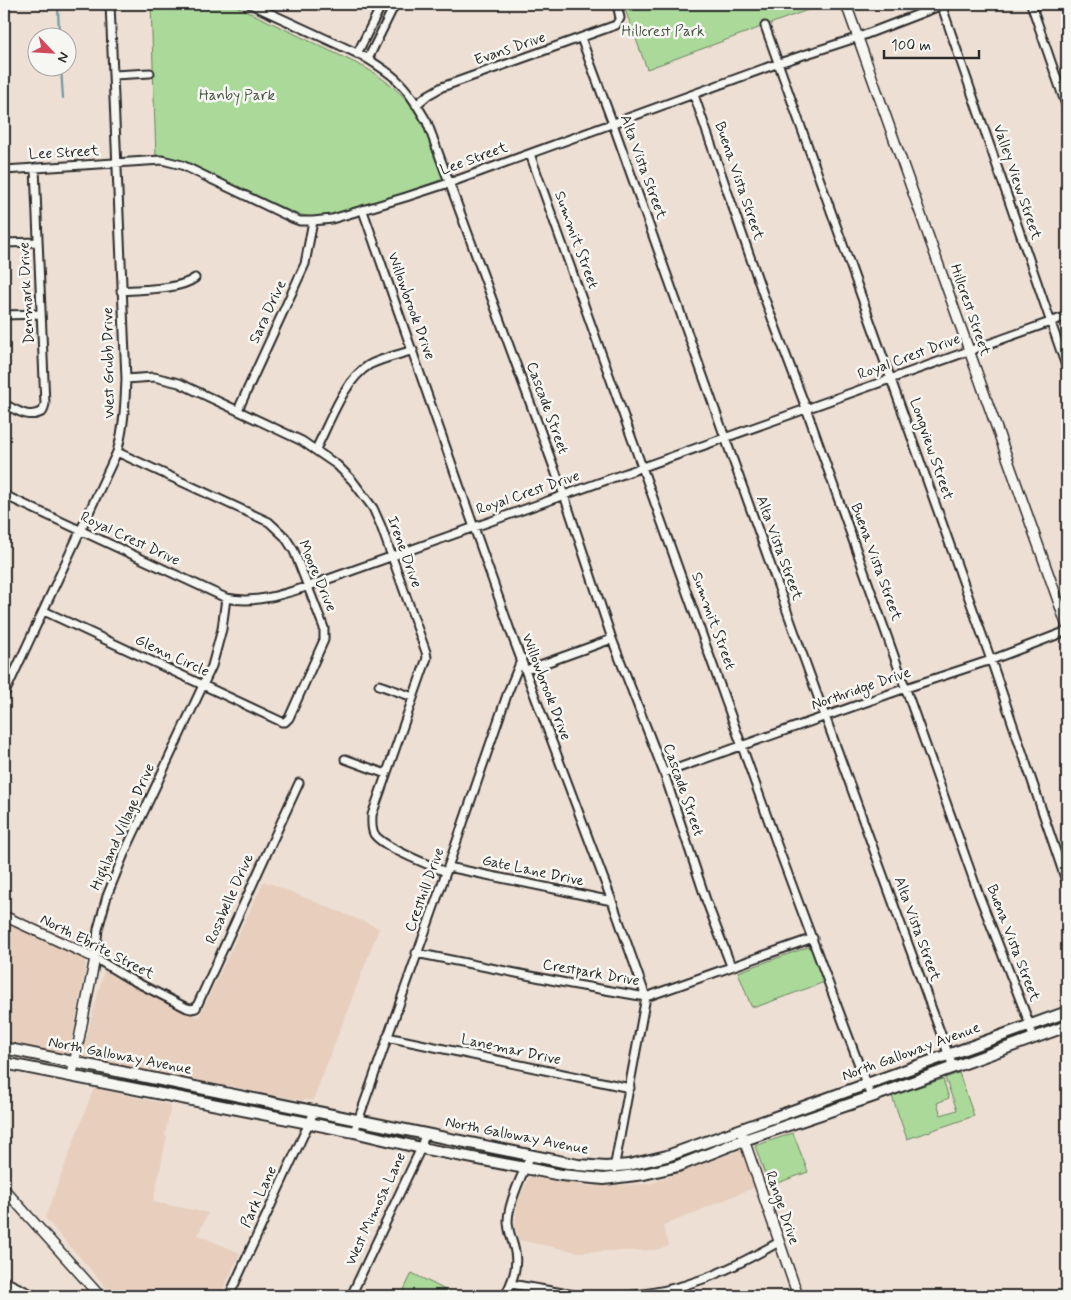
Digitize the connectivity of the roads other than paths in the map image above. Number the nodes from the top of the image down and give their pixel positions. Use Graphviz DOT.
graph roads {
  1 [pos="110,4"];
  2 [pos="250,4"];
  3 [pos="382,4"];
  4 [pos="395,4"];
  5 [pos="617,4"];
  6 [pos="846,4"];
  7 [pos="942,4"];
  8 [pos="1031,4"];
  9 [pos="765,26"];
  10 [pos="859,36"];
  11 [pos="581,38"];
  12 [pos="357,54"];
  13 [pos="368,59"];
  14 [pos="779,63"];
  15 [pos="150,73"];
  16 [pos="114,75"];
  17 [pos="694,95"];
  18 [pos="416,105"];
  19 [pos="1067,108"];
  20 [pos="613,124"];
  21 [pos="530,154"];
  22 [pos="116,164"];
  23 [pos="35,168"];
  24 [pos="4,170"];
  25 [pos="449,183"];
  26 [pos="363,211"];
  27 [pos="313,221"];
  28 [pos="38,242"];
  29 [pos="4,243"];
  30 [pos="195,278"];
  31 [pos="122,291"];
  32 [pos="42,314"];
  33 [pos="4,315"];
  34 [pos="1067,316"];
  35 [pos="1050,322"];
  36 [pos="412,350"];
  37 [pos="969,350"];
  38 [pos="1067,369"];
  39 [pos="126,378"];
  40 [pos="892,378"];
  41 [pos="4,404"];
  42 [pos="806,408"];
  43 [pos="238,410"];
  44 [pos="725,437"];
  45 [pos="316,449"];
  46 [pos="117,452"];
  47 [pos="642,467"];
  48 [pos="4,495"];
  49 [pos="564,495"];
  50 [pos="474,526"];
  51 [pos="80,531"];
  52 [pos="392,556"];
  53 [pos="309,586"];
  54 [pos="226,598"];
  55 [pos="44,612"];
  56 [pos="1067,626"];
  57 [pos="1067,631"];
  58 [pos="612,639"];
  59 [pos="522,658"];
  60 [pos="991,660"];
  61 [pos="526,670"];
  62 [pos="379,685"];
  63 [pos="202,686"];
  64 [pos="906,688"];
  65 [pos="4,695"];
  66 [pos="413,697"];
  67 [pos="825,717"];
  68 [pos="290,718"];
  69 [pos="743,746"];
  70 [pos="345,759"];
  71 [pos="664,773"];
  72 [pos="386,774"];
  73 [pos="299,783"];
  74 [pos="415,859"];
  75 [pos="447,870"];
  76 [pos="1067,884"];
  77 [pos="612,901"];
  78 [pos="4,916"];
  79 [pos="813,938"];
  80 [pos="416,954"];
  81 [pos="95,958"];
  82 [pos="731,966"];
  83 [pos="646,997"];
  84 [pos="177,1003"];
  85 [pos="1067,1012"];
  86 [pos="1030,1025"];
  87 [pos="1067,1026"];
  88 [pos="387,1038"];
  89 [pos="1033,1039"];
  90 [pos="4,1048"];
  91 [pos="4,1052"];
  92 [pos="28,1053"];
  93 [pos="949,1054"];
  94 [pos="74,1062"];
  95 [pos="4,1063"];
  96 [pos="953,1067"];
  97 [pos="127,1073"];
  98 [pos="72,1075"];
  99 [pos="107,1082"];
  100 [pos="866,1083"];
  101 [pos="630,1088"];
  102 [pos="871,1097"];
  103 [pos="277,1103"];
  104 [pos="315,1110"];
  105 [pos="273,1116"];
  106 [pos="358,1119"];
  107 [pos="309,1123"];
  108 [pos="740,1128"];
  109 [pos="354,1132"];
  110 [pos="425,1133"];
  111 [pos="744,1140"];
  112 [pos="421,1148"];
  113 [pos="531,1155"];
  114 [pos="614,1166"];
  115 [pos="525,1168"];
  116 [pos="612,1178"];
  117 [pos="4,1190"];
  118 [pos="779,1242"];
  119 [pos="4,1283"];
  120 [pos="511,1284"];
  121 [pos="676,1293"];
  122 [pos="31,1296"];
  123 [pos="100,1296"];
  124 [pos="229,1296"];
  125 [pos="351,1296"];
  126 [pos="506,1296"];
  127 [pos="580,1296"];
  128 [pos="625,1296"];
  129 [pos="798,1296"];
  1 -- 16 [label="street, West Grubb Drive"];
  2 -- 12 [label="street, Cascade Street"];
  3 -- 12 [label="street"];
  4 -- 13 [label="street"];
  5 -- 11 [label="street, Evans Drive"];
  6 -- 10 [label="street, Hillcrest Street"];
  7 -- 10 [label="street, Lee Street"];
  7 -- 35 [label="street, Valley View Street"];
  8 -- 19 [label="street"];
  9 -- 14 [label="street, Longview Street"];
  10 -- 14 [label="street, Lee Street"];
  10 -- 37 [label="street, Hillcrest Street"];
  11 -- 18 [label="street, Evans Drive"];
  11 -- 20 [label="street, Alta Vista Street"];
  12 -- 13 [label="street, Cascade Street"];
  13 -- 18 [label="street, Cascade Street"];
  14 -- 17 [label="street, Lee Street"];
  14 -- 40 [label="street, Longview Street"];
  15 -- 16 [label="street"];
  16 -- 22 [label="street, West Grubb Drive"];
  17 -- 20 [label="street, Lee Street"];
  17 -- 42 [label="street, Buena Vista Street"];
  18 -- 25 [label="street, Cascade Street"];
  20 -- 21 [label="street, Lee Street"];
  20 -- 44 [label="street, Alta Vista Street"];
  21 -- 25 [label="street, Lee Street"];
  21 -- 47 [label="street, Summit Street"];
  22 -- 23 [label="street, Lee Street"];
  22 -- 27 [label="street, Lee Street"];
  22 -- 31 [label="street, West Grubb Drive"];
  23 -- 24 [label="street, Lee Street"];
  23 -- 28 [label="street, Denmark Drive"];
  25 -- 26 [label="street, Lee Street"];
  25 -- 49 [label="street, Cascade Street"];
  26 -- 27 [label="street, Lee Street"];
  26 -- 36 [label="street, Willowbrook Drive"];
  27 -- 43 [label="street, Sara Drive"];
  28 -- 29 [label="street"];
  28 -- 32 [label="street, Denmark Drive"];
  30 -- 31 [label="street"];
  31 -- 39 [label="street, West Grubb Drive"];
  32 -- 33 [label="street"];
  32 -- 41 [label="street, Denmark Drive"];
  34 -- 35 [label="street, Royal Crest Drive"];
  35 -- 37 [label="street, Royal Crest Drive"];
  35 -- 38 [label="street, Valley View Street"];
  36 -- 45 [label="street"];
  36 -- 50 [label="street, Willowbrook Drive"];
  37 -- 40 [label="street, Royal Crest Drive"];
  37 -- 56 [label="street, Hillcrest Street"];
  39 -- 43 [label="street, Irene Drive"];
  39 -- 46 [label="street, West Grubb Drive"];
  40 -- 42 [label="street, Royal Crest Drive"];
  40 -- 60 [label="street, Longview Street"];
  42 -- 44 [label="street, Royal Crest Drive"];
  42 -- 64 [label="street, Buena Vista Street"];
  43 -- 45 [label="street, Irene Drive"];
  44 -- 47 [label="street, Royal Crest Drive"];
  44 -- 67 [label="street, Alta Vista Street"];
  45 -- 52 [label="street, Irene Drive"];
  46 -- 51 [label="street, West Grubb Drive"];
  46 -- 53 [label="street, Moore Drive"];
  47 -- 49 [label="street, Royal Crest Drive"];
  47 -- 69 [label="street, Summit Street"];
  48 -- 51 [label="street, Royal Crest Drive"];
  49 -- 50 [label="street, Royal Crest Drive"];
  49 -- 58 [label="street, Cascade Street"];
  50 -- 52 [label="street, Royal Crest Drive"];
  50 -- 59 [label="street, Willowbrook Drive"];
  51 -- 54 [label="street, Royal Crest Drive"];
  51 -- 55 [label="street, West Grubb Drive"];
  52 -- 53 [label="street, Royal Crest Drive"];
  52 -- 66 [label="street, Irene Drive"];
  53 -- 54 [label="street, Royal Crest Drive"];
  53 -- 68 [label="street, Moore Drive"];
  54 -- 63 [label="street, Highland Village Drive"];
  55 -- 63 [label="street, Glenn Circle"];
  55 -- 65 [label="street, West Grubb Drive"];
  57 -- 60 [label="street, Northridge Drive"];
  58 -- 61 [label="street"];
  58 -- 71 [label="street, Cascade Street"];
  59 -- 61 [label="street, Willowbrook Drive"];
  59 -- 75 [label="street, Cresthill Drive"];
  60 -- 64 [label="street, Northridge Drive"];
  60 -- 76 [label="street, Longview Street"];
  61 -- 77 [label="street, Willowbrook Drive"];
  62 -- 66 [label="street"];
  63 -- 68 [label="street, Glenn Circle"];
  63 -- 81 [label="street, Highland Village Drive"];
  64 -- 67 [label="street, Northridge Drive"];
  64 -- 86 [label="street, Buena Vista Street"];
  66 -- 72 [label="street, Irene Drive"];
  67 -- 69 [label="street, Northridge Drive"];
  67 -- 93 [label="street, Alta Vista Street"];
  69 -- 71 [label="street, Northridge Drive"];
  69 -- 79 [label="street, Summit Street"];
  70 -- 72 [label="street"];
  71 -- 82 [label="street, Cascade Street"];
  72 -- 74 [label="street, Irene Drive"];
  73 -- 84 [label="street, Rosabelle Drive"];
  74 -- 75 [label="street, Gate Lane Drive"];
  75 -- 77 [label="street, Gate Lane Drive"];
  75 -- 80 [label="street, Cresthill Drive"];
  77 -- 83 [label="street, Willowbrook Drive"];
  78 -- 81 [label="street, North Ebrite Street"];
  79 -- 82 [label="street, Crestpark Drive"];
  79 -- 100 [label="street, Summit Street"];
  80 -- 83 [label="street, Crestpark Drive"];
  80 -- 88 [label="street, Cresthill Drive"];
  81 -- 84 [label="street, North Ebrite Street"];
  81 -- 94 [label="street, Highland Village Drive"];
  82 -- 83 [label="street, Crestpark Drive"];
  83 -- 101 [label="street, Willowbrook Drive"];
  85 -- 86 [label="main road, North Galloway Avenue"];
  86 -- 89 [label="street, Buena Vista Street"];
  86 -- 93 [label="main road, North Galloway Avenue"];
  87 -- 89 [label="main road, North Galloway Avenue"];
  88 -- 101 [label="street, Lanemar Drive"];
  88 -- 106 [label="street, Cresthill Drive"];
  89 -- 96 [label="main road, North Galloway Avenue"];
  90 -- 92 [label="main road, North Galloway Avenue"];
  91 -- 92 [label="main road"];
  92 -- 94 [label="main road, North Galloway Avenue"];
  93 -- 96 [label="street, Alta Vista Street"];
  93 -- 100 [label="main road, North Galloway Avenue"];
  94 -- 97 [label="main road, North Galloway Avenue"];
  94 -- 98 [label="street, Highland Village Drive"];
  95 -- 98 [label="main road, North Galloway Avenue"];
  96 -- 102 [label="main road, North Galloway Avenue"];
  97 -- 99 [label="main road"];
  97 -- 103 [label="main road, North Galloway Avenue"];
  98 -- 99 [label="main road, North Galloway Avenue"];
  99 -- 105 [label="main road, North Galloway Avenue"];
  100 -- 102 [label="street, Summit Street"];
  100 -- 108 [label="main road, North Galloway Avenue"];
  101 -- 114 [label="street, Willowbrook Drive"];
  102 -- 111 [label="main road, North Galloway Avenue"];
  103 -- 104 [label="main road, North Galloway Avenue"];
  103 -- 105 [label="main road"];
  104 -- 106 [label="main road, North Galloway Avenue"];
  104 -- 107 [label="street, Park Lane"];
  105 -- 107 [label="main road, North Galloway Avenue"];
  106 -- 109 [label="street, Cresthill Drive"];
  106 -- 110 [label="main road, North Galloway Avenue"];
  107 -- 109 [label="main road, North Galloway Avenue"];
  107 -- 124 [label="street, Park Lane"];
  108 -- 111 [label="street, Range Drive"];
  108 -- 114 [label="main road, North Galloway Avenue"];
  109 -- 112 [label="main road, North Galloway Avenue"];
  110 -- 112 [label="street, West Mimosa Lane"];
  110 -- 113 [label="main road, North Galloway Avenue"];
  111 -- 116 [label="main road, North Galloway Avenue"];
  111 -- 118 [label="street, Range Drive"];
  112 -- 115 [label="main road, North Galloway Avenue"];
  112 -- 125 [label="street, West Mimosa Lane"];
  113 -- 114 [label="main road, North Galloway Avenue"];
  113 -- 115 [label="street"];
  114 -- 116 [label="street, Willowbrook Drive"];
  115 -- 116 [label="main road, North Galloway Avenue"];
  115 -- 120 [label="street"];
  117 -- 123 [label="street"];
  118 -- 121 [label="street"];
  118 -- 129 [label="street, Range Drive"];
  119 -- 122 [label="main road"];
  120 -- 126 [label="street"];
  120 -- 127 [label="street"];
  121 -- 128 [label="street"];
}
